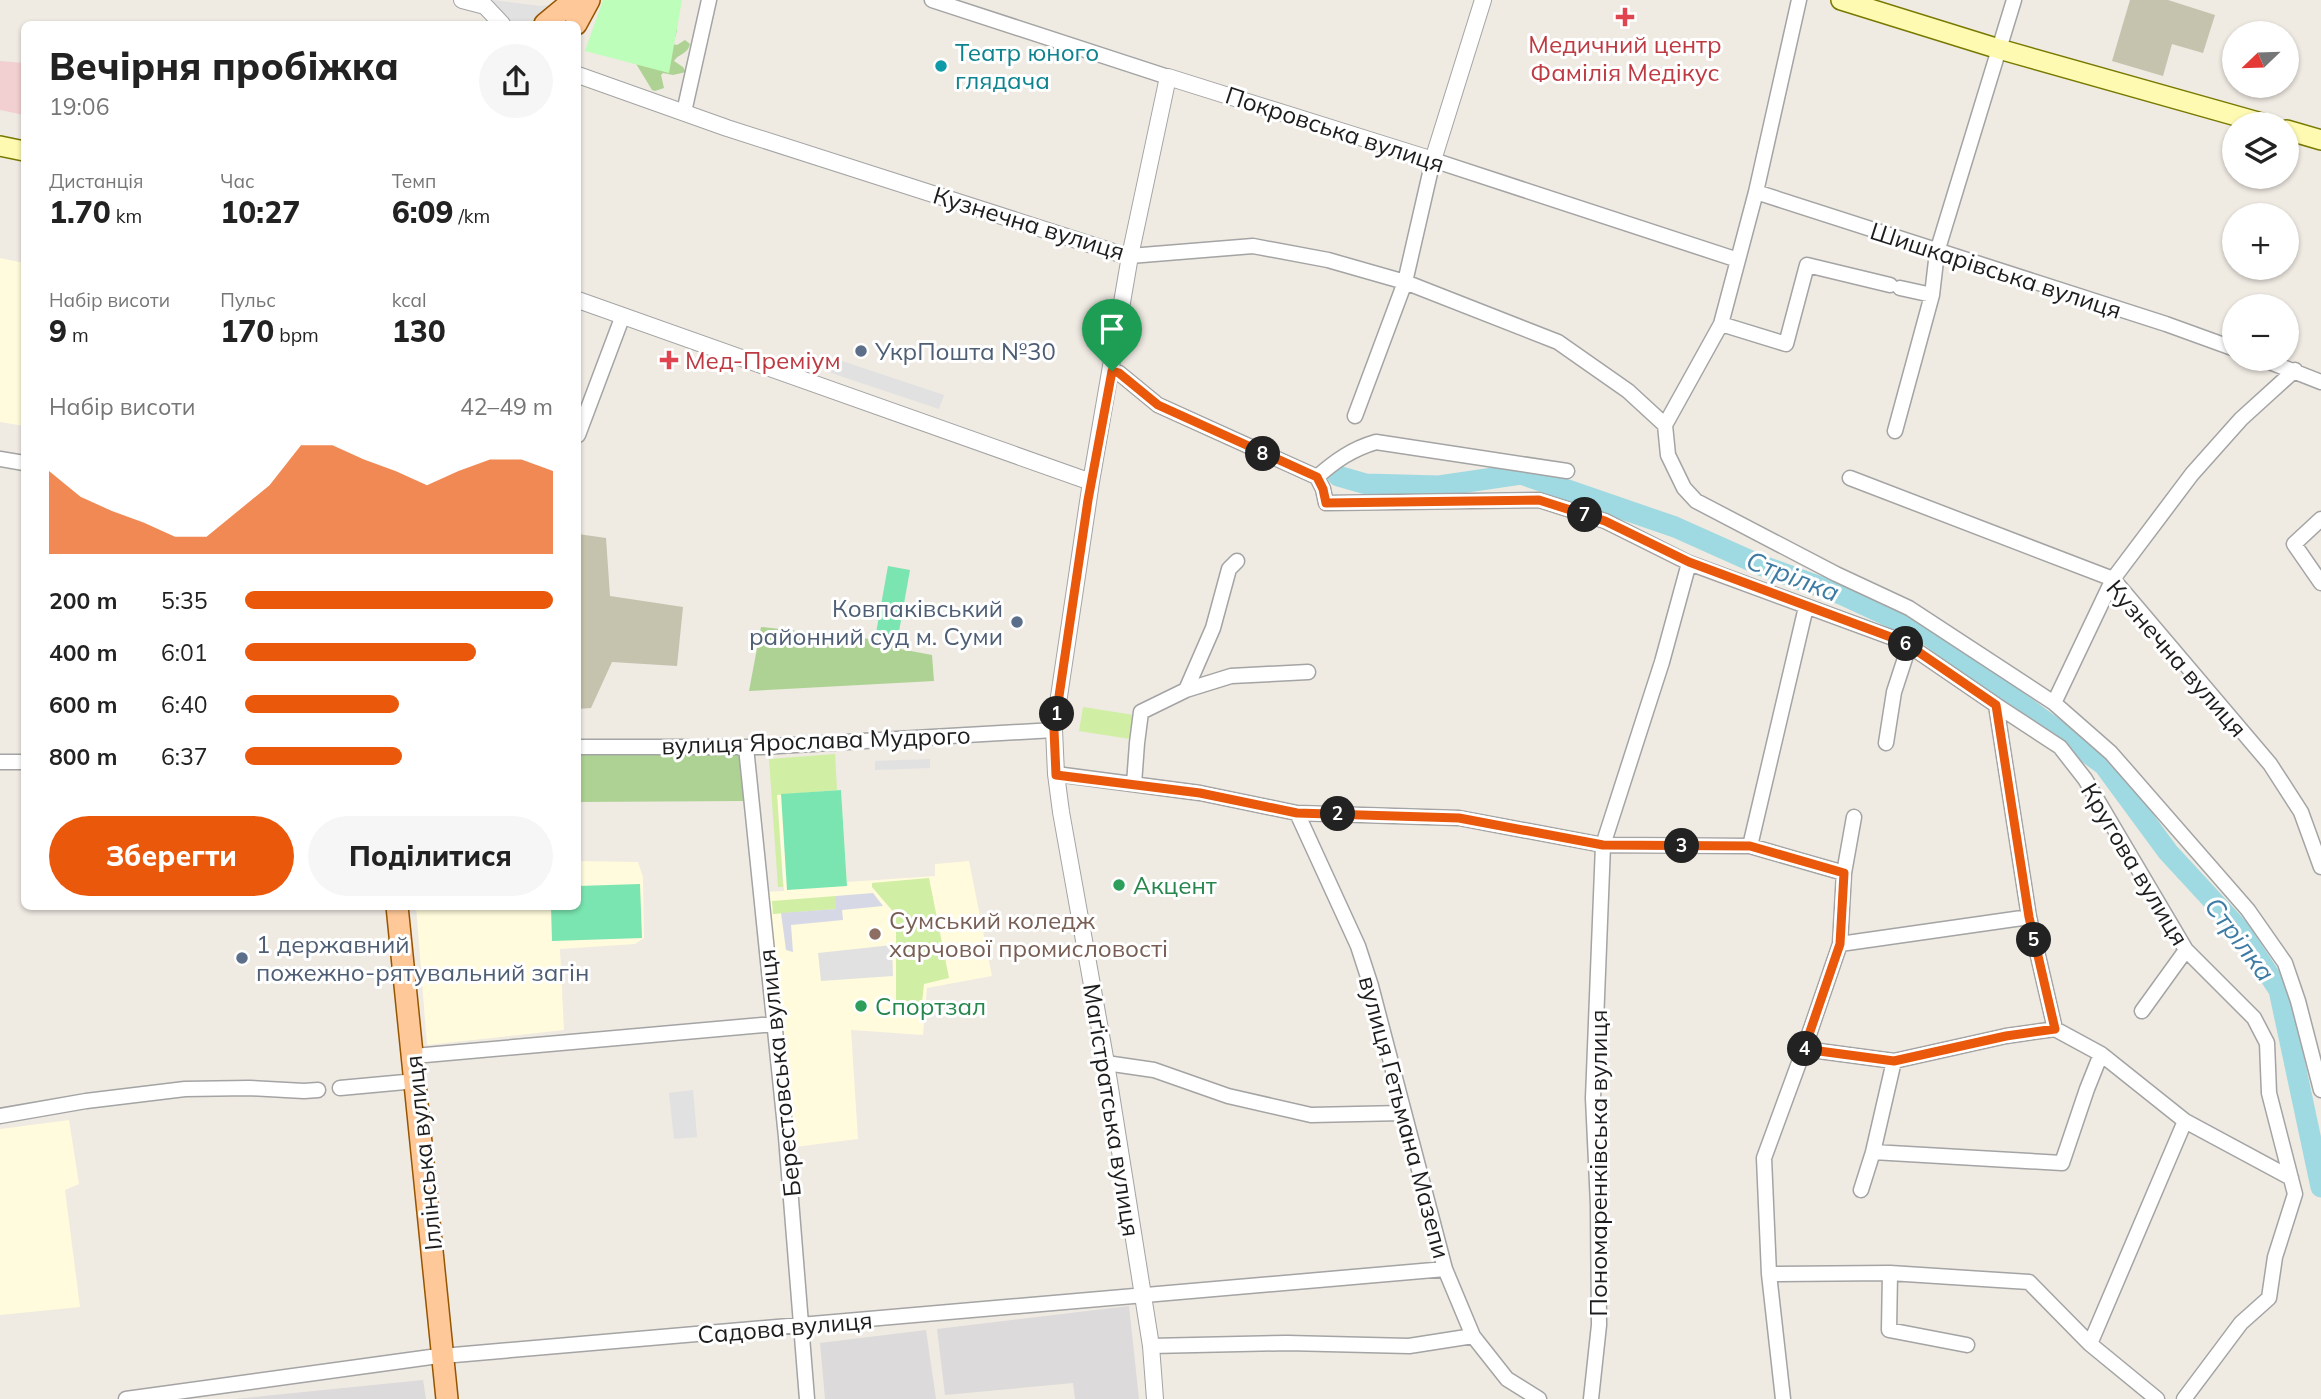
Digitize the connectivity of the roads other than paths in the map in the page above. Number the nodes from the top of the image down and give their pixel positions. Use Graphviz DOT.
graph roads {
  1 [pos="462,0"];
  2 [pos="574,0"];
  3 [pos="589,0"];
  4 [pos="709,0"];
  5 [pos="932,0"];
  6 [pos="1483,0"];
  7 [pos="1799,0"];
  8 [pos="1841,0"];
  9 [pos="2014,0"];
  10 [pos="499,21"];
  11 [pos="549,21"];
  12 [pos="578,21"];
  13 [pos="1999,50"];
  14 [pos="581,76"];
  15 [pos="1168,77"];
  16 [pos="684,112"];
  17 [pos="2222,112"];
  18 [pos="2299,134"];
  19 [pos="2321,140"];
  20 [pos="0,146"];
  21 [pos="21,150"];
  22 [pos="1433,160"];
  23 [pos="1756,191"];
  24 [pos="1937,251"];
  25 [pos="1130,256"];
  26 [pos="1738,260"];
  27 [pos="1405,282"];
  28 [pos="1932,295"];
  29 [pos="581,301"];
  30 [pos="622,318"];
  31 [pos="1721,324"];
  32 [pos="2222,345"];
  33 [pos="1112,371"];
  34 [pos="2294,371"];
  35 [pos="2297,371"];
  36 [pos="2321,382"];
  37 [pos="1355,416"];
  38 [pos="1665,425"];
  39 [pos="581,427"];
  40 [pos="1895,431"];
  41 [pos="0,459"];
  42 [pos="21,462"];
  43 [pos="1567,471"];
  44 [pos="1317,477"];
  45 [pos="1850,478"];
  46 [pos="1091,482"];
  47 [pos="2321,519"];
  48 [pos="1237,561"];
  49 [pos="1689,562"];
  50 [pos="2113,579"];
  51 [pos="2321,583"];
  52 [pos="1806,607"];
  53 [pos="1909,646"];
  54 [pos="1308,672"];
  55 [pos="1186,690"];
  56 [pos="2054,703"];
  57 [pos="1996,705"];
  58 [pos="1054,730"];
  59 [pos="1886,743"];
  60 [pos="581,747"];
  61 [pos="746,747"];
  62 [pos="21,761"];
  63 [pos="0,762"];
  64 [pos="1056,775"];
  65 [pos="1134,784"];
  66 [pos="1297,813"];
  67 [pos="1854,817"];
  68 [pos="1603,845"];
  69 [pos="1750,846"];
  70 [pos="2321,867"];
  71 [pos="1844,873"];
  72 [pos="397,910"];
  73 [pos="2029,917"];
  74 [pos="1840,944"];
  75 [pos="2186,950"];
  76 [pos="2142,1011"];
  77 [pos="774,1024"];
  78 [pos="2055,1029"];
  79 [pos="1804,1049"];
  80 [pos="2101,1054"];
  81 [pos="414,1056"];
  82 [pos="1894,1061"];
  83 [pos="1106,1063"];
  84 [pos="416,1081"];
  85 [pos="340,1088"];
  86 [pos="318,1090"];
  87 [pos="2321,1090"];
  88 [pos="1404,1113"];
  89 [pos="0,1116"];
  90 [pos="2185,1121"];
  91 [pos="1873,1152"];
  92 [pos="2291,1178"];
  93 [pos="1861,1190"];
  94 [pos="1445,1269"];
  95 [pos="1889,1273"];
  96 [pos="1769,1274"];
  97 [pos="1143,1295"];
  98 [pos="802,1326"];
  99 [pos="1473,1336"];
  100 [pos="2091,1344"];
  101 [pos="1968,1345"];
  102 [pos="1151,1346"];
  103 [pos="443,1356"];
  104 [pos="126,1399"];
  105 [pos="447,1399"];
  106 [pos="807,1399"];
  107 [pos="1155,1399"];
  108 [pos="1539,1399"];
  109 [pos="1591,1399"];
  110 [pos="1783,1399"];
  111 [pos="2157,1399"];
  112 [pos="2184,1399"];
  1 -- 10 [label="street"];
  2 -- 11 [label="main road"];
  3 -- 12 [label="main road"];
  4 -- 16 [label="street"];
  5 -- 15 [label="street, Покровська вулиця"];
  6 -- 22 [label="street"];
  7 -- 23 [label="street"];
  8 -- 13 [label="main road"];
  9 -- 13 [label="street"];
  13 -- 17 [label="main road"];
  13 -- 24 [label="street"];
  14 -- 16 [label="street, Кузнечна вулиця"];
  15 -- 22 [label="street, Покровська вулиця"];
  15 -- 25 [label="street, Маґістратська вулиця"];
  16 -- 25 [label="street, Кузнечна вулиця"];
  18 -- 19 [label="main road"];
  20 -- 21 [label="main road"];
  22 -- 26 [label="street, Покровська вулиця"];
  22 -- 27 [label="street"];
  23 -- 24 [label="street, Шишкарівська вулиця"];
  23 -- 26 [label="street"];
  24 -- 28 [label="street"];
  24 -- 32 [label="street, Шишкарівська вулиця"];
  25 -- 27 [label="street, Кузнечна вулиця"];
  25 -- 33 [label="street, Маґістратська вулиця"];
  26 -- 31 [label="street"];
  27 -- 37 [label="street"];
  27 -- 38 [label="street, Кузнечна вулиця"];
  28 -- 31 [label="street"];
  28 -- 40 [label="street"];
  29 -- 30 [label="street"];
  30 -- 39 [label="street"];
  30 -- 46 [label="street"];
  31 -- 38 [label="street"];
  33 -- 44 [label="street"];
  33 -- 46 [label="street, Маґістратська вулиця"];
  34 -- 50 [label="street"];
  35 -- 36 [label="street"];
  38 -- 56 [label="street"];
  41 -- 42 [label="street"];
  43 -- 44 [label="street"];
  44 -- 49 [label="street, Кругова вулиця"];
  45 -- 50 [label="street, Кузнечна вулиця"];
  46 -- 58 [label="street, Маґістратська вулиця"];
  47 -- 51 [label="street"];
  48 -- 55 [label="street"];
  49 -- 52 [label="street, Кругова вулиця"];
  49 -- 68 [label="street, Пономаренківська вулиця"];
  50 -- 56 [label="street"];
  50 -- 70 [label="street, Кузнечна вулиця"];
  52 -- 53 [label="street, Кругова вулиця"];
  52 -- 69 [label="street"];
  53 -- 57 [label="street, Кругова вулиця"];
  53 -- 59 [label="street"];
  54 -- 55 [label="street"];
  55 -- 65 [label="street"];
  56 -- 87 [label="street"];
  57 -- 73 [label="street"];
  57 -- 75 [label="street, Кругова вулиця"];
  58 -- 61 [label="street, вулиця Ярослава Мудрого"];
  58 -- 64 [label="street, Маґістратська вулиця"];
  60 -- 61 [label="street, вулиця Ярослава Мудрого"];
  61 -- 77 [label="street, Берестовська вулиця"];
  62 -- 63 [label="street"];
  64 -- 65 [label="street"];
  64 -- 83 [label="street, Маґістратська вулиця"];
  65 -- 66 [label="street"];
  66 -- 68 [label="street"];
  66 -- 88 [label="street, вулиця Гетьмана Мазепи"];
  67 -- 71 [label="street"];
  68 -- 69 [label="street"];
  68 -- 109 [label="street, Пономаренківська вулиця"];
  69 -- 71 [label="street"];
  71 -- 74 [label="street"];
  72 -- 81 [label="main road, Іллінська вулиця"];
  73 -- 74 [label="street"];
  73 -- 78 [label="street"];
  74 -- 79 [label="street"];
  75 -- 76 [label="street"];
  75 -- 92 [label="street, Кругова вулиця"];
  77 -- 81 [label="street"];
  77 -- 98 [label="street, Берестовська вулиця"];
  78 -- 80 [label="street"];
  78 -- 82 [label="street"];
  79 -- 82 [label="street"];
  79 -- 96 [label="street"];
  80 -- 90 [label="street"];
  80 -- 91 [label="street"];
  81 -- 84 [label="main road, Іллінська вулиця"];
  82 -- 91 [label="street"];
  83 -- 88 [label="street"];
  83 -- 97 [label="street, Маґістратська вулиця"];
  84 -- 85 [label="street"];
  84 -- 103 [label="main road, Іллінська вулиця"];
  86 -- 89 [label="street"];
  88 -- 94 [label="street, вулиця Гетьмана Мазепи"];
  90 -- 92 [label="street"];
  90 -- 100 [label="street"];
  91 -- 93 [label="street"];
  92 -- 112 [label="street, Кругова вулиця"];
  94 -- 97 [label="street, Садова вулиця"];
  94 -- 99 [label="street, вулиця Гетьмана Мазепи"];
  95 -- 96 [label="street"];
  95 -- 100 [label="street"];
  95 -- 101 [label="street"];
  96 -- 110 [label="street"];
  97 -- 98 [label="street, Садова вулиця"];
  97 -- 102 [label="street, Маґістратська вулиця"];
  98 -- 103 [label="street, Садова вулиця"];
  98 -- 106 [label="street, Берестовська вулиця"];
  99 -- 102 [label="street"];
  99 -- 108 [label="street, вулиця Гетьмана Мазепи"];
  100 -- 111 [label="street"];
  102 -- 107 [label="street, Маґістратська вулиця"];
  103 -- 104 [label="street, Садова вулиця"];
  103 -- 105 [label="main road, Іллінська вулиця"];
}
